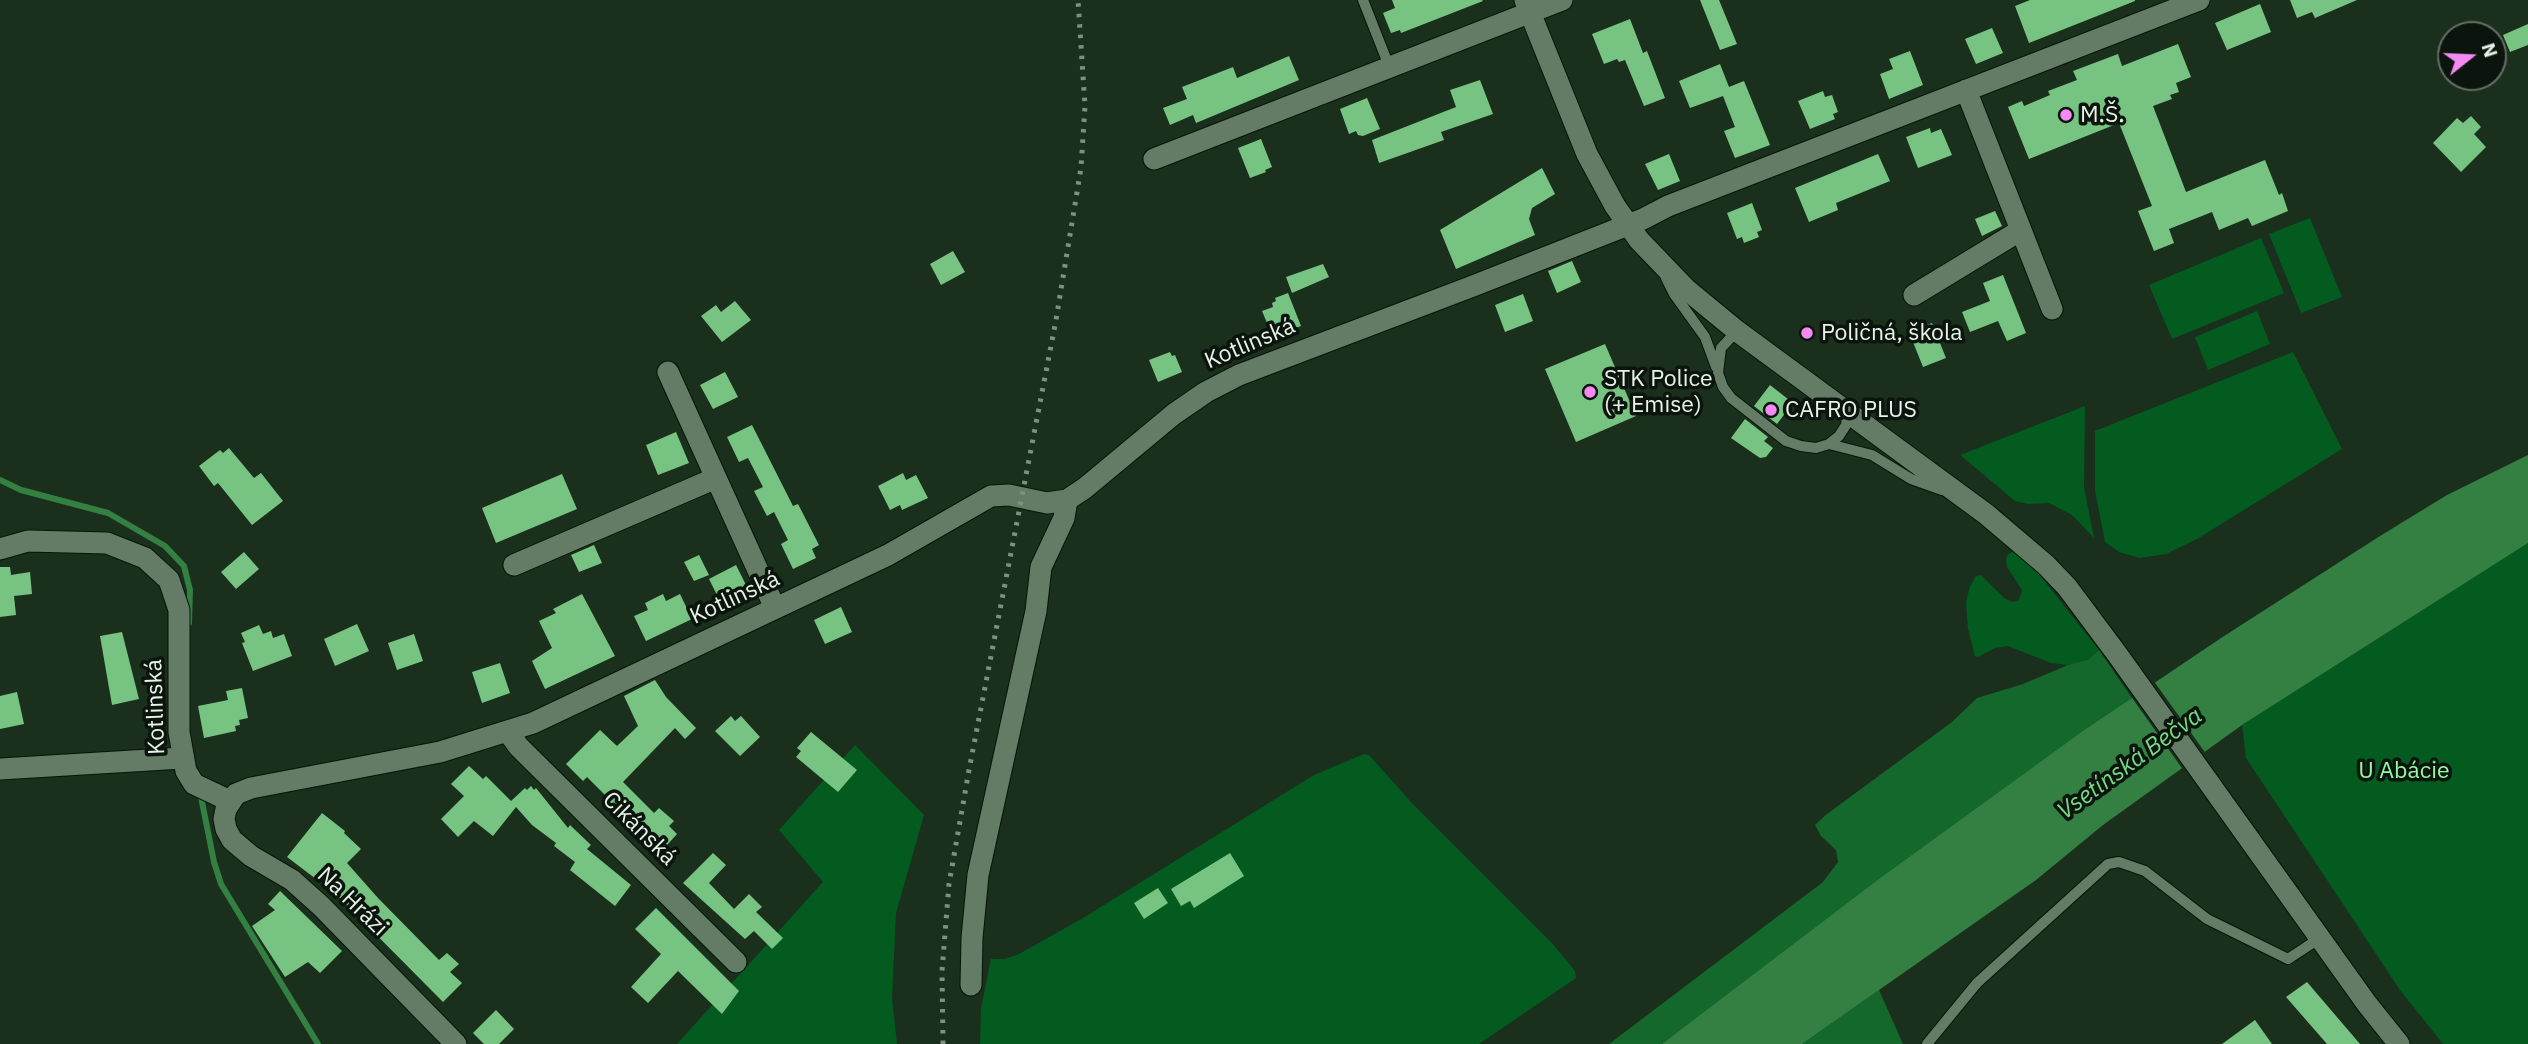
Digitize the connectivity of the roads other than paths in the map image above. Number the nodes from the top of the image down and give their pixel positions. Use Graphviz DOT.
graph roads {
  1 [pos="1363,0"];
  2 [pos="1562,0"];
  3 [pos="2199,0"];
  4 [pos="1528,6"];
  5 [pos="1389,66"];
  6 [pos="1966,90"];
  7 [pos="1154,159"];
  8 [pos="1627,225"];
  9 [pos="2021,230"];
  10 [pos="1659,263"];
  11 [pos="1914,295"];
  12 [pos="2052,309"];
  13 [pos="1737,331"];
  14 [pos="668,372"];
  15 [pos="1718,373"];
  16 [pos="1848,413"];
  17 [pos="1829,444"];
  18 [pos="716,478"];
  19 [pos="1960,496"];
  20 [pos="1067,500"];
  21 [pos="0,548"];
  22 [pos="514,565"];
  23 [pos="775,608"];
  24 [pos="508,733"];
  25 [pos="182,758"];
  26 [pos="0,769"];
  27 [pos="230,801"];
  28 [pos="2320,937"];
  29 [pos="736,962"];
  30 [pos="971,985"];
  31 [pos="456,1044"];
  32 [pos="1927,1044"];
  33 [pos="2399,1044"];
  1 -- 5 [label="lane"];
  2 -- 4 [label="street"];
  3 -- 6 [label="street, Kotlinská"];
  4 -- 5 [label="street"];
  4 -- 8 [label="street"];
  5 -- 7 [label="street"];
  6 -- 8 [label="street, Kotlinská"];
  6 -- 9 [label="street"];
  8 -- 10 [label="street"];
  8 -- 20 [label="street, Kotlinská"];
  9 -- 11 [label="street"];
  9 -- 12 [label="street"];
  10 -- 13 [label="street"];
  10 -- 15 [label="lane"];
  13 -- 15 [label="lane"];
  13 -- 16 [label="street"];
  14 -- 18 [label="street"];
  15 -- 17 [label="lane"];
  16 -- 17 [label="lane"];
  16 -- 19 [label="street"];
  17 -- 19 [label="lane"];
  18 -- 22 [label="street"];
  18 -- 23 [label="street"];
  19 -- 28 [label="street"];
  20 -- 23 [label="street, Kotlinská"];
  20 -- 30 [label="street"];
  21 -- 25 [label="street, Kotlinská"];
  23 -- 24 [label="street, Kotlinská"];
  24 -- 27 [label="street, Kotlinská"];
  24 -- 29 [label="street, Cikánská"];
  25 -- 26 [label="street"];
  25 -- 27 [label="street, Kotlinská"];
  27 -- 31 [label="street, Na Hrázi"];
  28 -- 32 [label="lane"];
  28 -- 33 [label="street"];
}
